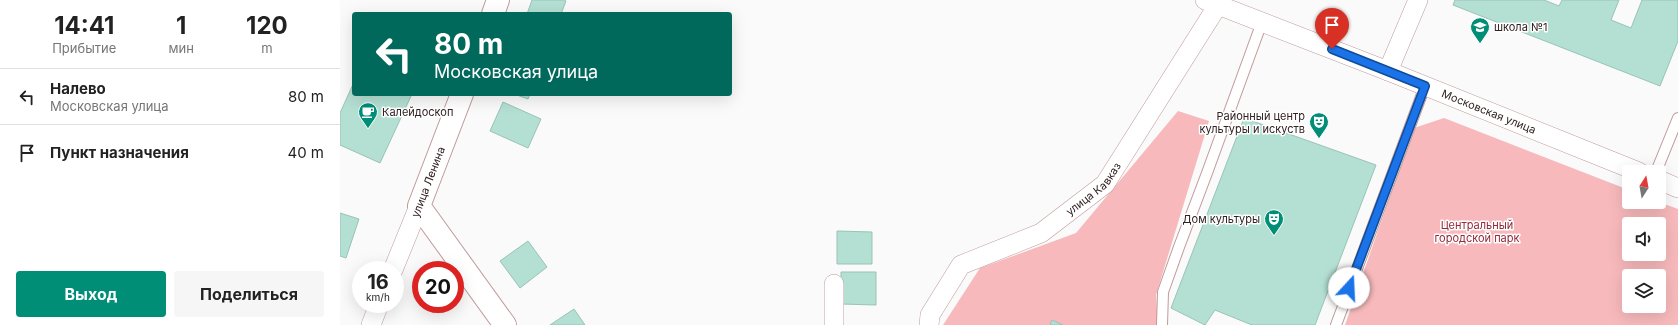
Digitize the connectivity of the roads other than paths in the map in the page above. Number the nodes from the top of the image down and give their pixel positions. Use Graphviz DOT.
graph roads {
  1 [pos="498,0"];
  2 [pos="1418,0"];
  3 [pos="1221,4"];
  4 [pos="494,12"];
  5 [pos="1262,22"];
  6 [pos="1388,71"];
  7 [pos="1425,86"];
  8 [pos="461,96"];
  9 [pos="1678,118"];
  10 [pos="1622,165"];
  11 [pos="1659,165"];
  12 [pos="1666,183"];
  13 [pos="1678,188"];
  14 [pos="419,206"];
  15 [pos="397,261"];
  16 [pos="834,284"];
  17 [pos="376,313"];
  18 [pos="371,325"];
  19 [pos="505,325"];
  20 [pos="834,325"];
  21 [pos="929,325"];
  22 [pos="1162,325"];
  23 [pos="1336,325"];
  1 -- 4 [label="street"];
  2 -- 6 [label="street"];
  3 -- 5 [label="street, Московская улица"];
  3 -- 21 [label="street, улица Кавказ"];
  5 -- 6 [label="street, Московская улица"];
  5 -- 22 [label="lane"];
  6 -- 7 [label="street, Московская улица"];
  7 -- 10 [label="street, Московская улица"];
  7 -- 23 [label="lane"];
  8 -- 14 [label="street, улица Ленина"];
  9 -- 11 [label="lane"];
  12 -- 13 [label="street"];
  14 -- 15 [label="street, улица Ленина"];
  14 -- 19 [label="street"];
  16 -- 20 [label="street"];
  17 -- 18 [label="street"];
}
